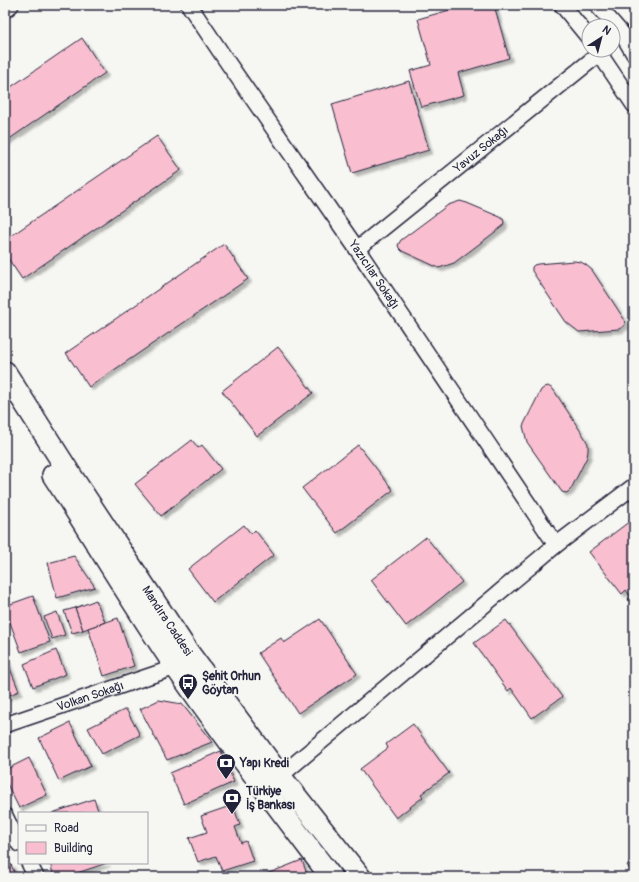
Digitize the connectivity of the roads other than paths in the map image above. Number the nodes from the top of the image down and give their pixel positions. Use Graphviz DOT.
graph roads {
  1 [pos="11,5"];
  2 [pos="189,5"];
  3 [pos="562,5"];
  4 [pos="597,5"];
  5 [pos="5,10"];
  6 [pos="605,18"];
  7 [pos="581,28"];
  8 [pos="621,42"];
  9 [pos="634,54"];
  10 [pos="591,58"];
  11 [pos="604,58"];
  12 [pos="634,105"];
  13 [pos="358,249"];
  14 [pos="5,372"];
  15 [pos="5,398"];
  16 [pos="634,486"];
  17 [pos="556,546"];
  18 [pos="176,666"];
  19 [pos="5,725"];
  20 [pos="280,776"];
  21 [pos="264,789"];
  22 [pos="5,816"];
  23 [pos="18,842"];
  24 [pos="30,864"];
  25 [pos="36,877"];
  26 [pos="331,877"];
  27 [pos="360,877"];
  1 -- 5 [label="street"];
  2 -- 13 [label="street, Yazıcılar Sokağı"];
  3 -- 7 [label="street"];
  4 -- 6 [label="street"];
  8 -- 9 [label="street"];
  10 -- 13 [label="street, Yavuz Sokağı"];
  11 -- 12 [label="street"];
  13 -- 17 [label="street, Yazıcılar Sokağı"];
  14 -- 20 [label="main road, Mandıra Caddesi"];
  15 -- 18 [label="main road, Mandıra Caddesi"];
  16 -- 17 [label="street"];
  17 -- 20 [label="street"];
  18 -- 19 [label="street, Volkan Sokağı"];
  18 -- 21 [label="main road, Mandıra Caddesi"];
  20 -- 21 [label="street"];
  20 -- 27 [label="main road, Mandıra Caddesi"];
  21 -- 26 [label="main road, Mandıra Caddesi"];
  22 -- 23 [label="street"];
  24 -- 25 [label="street"];
}
